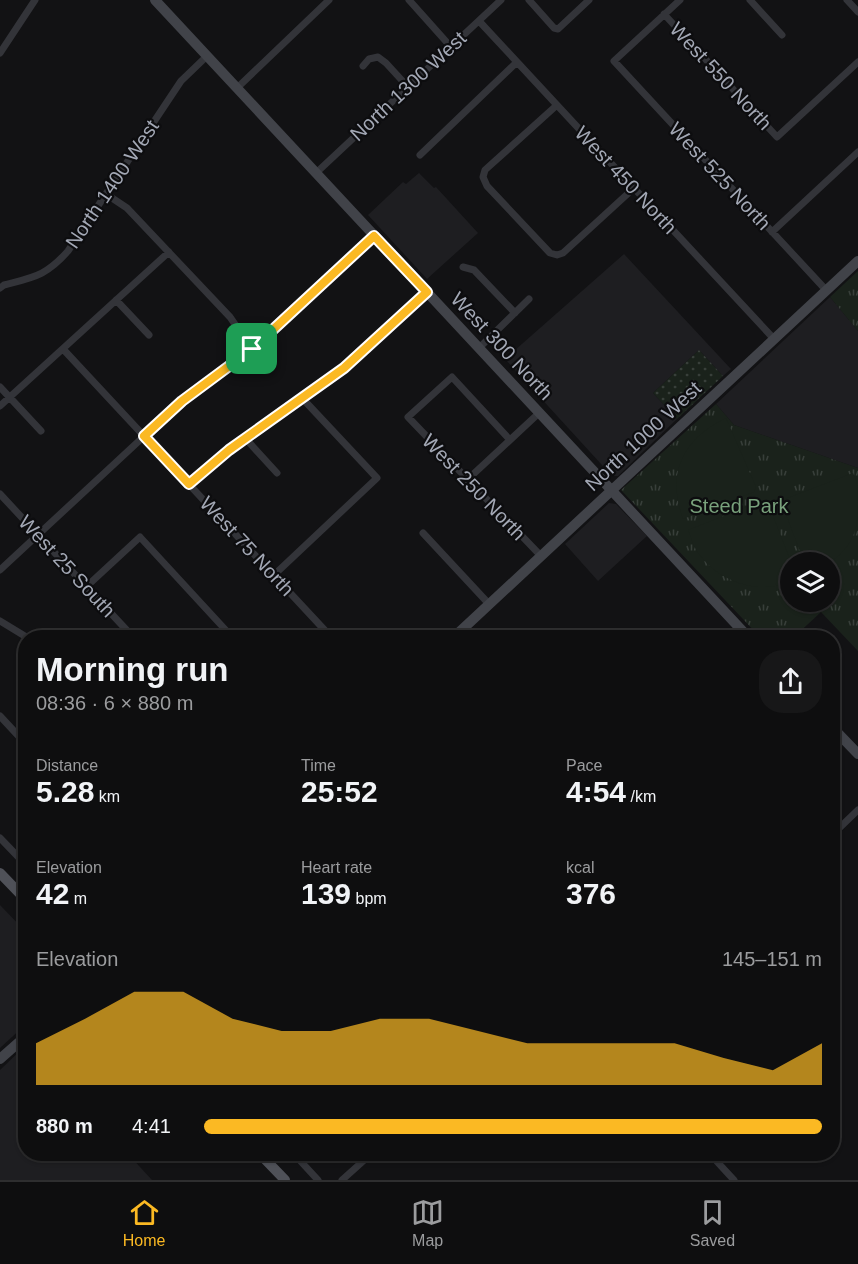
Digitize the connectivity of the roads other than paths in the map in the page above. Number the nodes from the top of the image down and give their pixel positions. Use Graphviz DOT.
graph roads {
  1 [pos="35,0"];
  2 [pos="155,0"];
  3 [pos="329,0"];
  4 [pos="409,0"];
  5 [pos="501,0"];
  6 [pos="529,0"];
  7 [pos="589,0"];
  8 [pos="680,0"];
  9 [pos="750,0"];
  10 [pos="847,0"];
  11 [pos="858,12"];
  12 [pos="664,14"];
  13 [pos="479,21"];
  14 [pos="782,35"];
  15 [pos="451,47"];
  16 [pos="0,53"];
  17 [pos="207,56"];
  18 [pos="517,62"];
  19 [pos="858,62"];
  20 [pos="363,66"];
  21 [pos="408,87"];
  22 [pos="237,88"];
  23 [pos="557,105"];
  24 [pos="858,152"];
  25 [pos="420,155"];
  26 [pos="316,173"];
  27 [pos="633,188"];
  28 [pos="106,194"];
  29 [pos="772,232"];
  30 [pos="374,236"];
  31 [pos="169,252"];
  32 [pos="858,261"];
  33 [pos="463,267"];
  34 [pos="0,288"];
  35 [pos="826,290"];
  36 [pos="427,292"];
  37 [pos="116,300"];
  38 [pos="529,300"];
  39 [pos="515,313"];
  40 [pos="149,335"];
  41 [pos="774,339"];
  42 [pos="479,348"];
  43 [pos="63,349"];
  44 [pos="252,349"];
  45 [pos="0,387"];
  46 [pos="10,397"];
  47 [pos="302,398"];
  48 [pos="0,406"];
  49 [pos="539,413"];
  50 [pos="41,431"];
  51 [pos="144,436"];
  52 [pos="245,438"];
  53 [pos="510,440"];
  54 [pos="277,473"];
  55 [pos="467,480"];
  56 [pos="189,484"];
  57 [pos="612,490"];
  58 [pos="0,494"];
  59 [pos="423,533"];
  60 [pos="37,534"];
  61 [pos="541,556"];
  62 [pos="0,570"];
  63 [pos="274,575"];
  64 [pos="86,587"];
  65 [pos="489,604"];
  66 [pos="0,621"];
  67 [pos="126,630"];
  68 [pos="226,630"];
  69 [pos="325,630"];
  70 [pos="461,630"];
  71 [pos="742,630"];
  72 [pos="18,632"];
  73 [pos="0,716"];
  74 [pos="18,735"];
  75 [pos="840,735"];
  76 [pos="858,754"];
  77 [pos="858,810"];
  78 [pos="840,828"];
  79 [pos="0,838"];
  80 [pos="18,857"];
  81 [pos="0,873"];
  82 [pos="18,892"];
  83 [pos="18,1043"];
  84 [pos="0,1059"];
  85 [pos="267,1161"];
  86 [pos="300,1161"];
  87 [pos="363,1161"];
  88 [pos="716,1161"];
  89 [pos="285,1180"];
  90 [pos="318,1180"];
  91 [pos="342,1180"];
  92 [pos="734,1180"];
  1 -- 16 [label="street"];
  2 -- 17 [label="main road, West 300 North"];
  3 -- 22 [label="street"];
  4 -- 15 [label="street"];
  5 -- 13 [label="street, North 1300 West"];
  6 -- 7 [label="street"];
  8 -- 12 [label="street"];
  9 -- 14 [label="street"];
  10 -- 11 [label="street"];
  12 -- 19 [label="street, West 550 North"];
  12 -- 29 [label="street, West 525 North"];
  13 -- 15 [label="street, North 1300 West"];
  13 -- 18 [label="street, West 450 North"];
  15 -- 21 [label="street, North 1300 West"];
  17 -- 22 [label="main road, West 300 North"];
  17 -- 28 [label="street, North 1400 West"];
  18 -- 23 [label="street, West 450 North"];
  18 -- 25 [label="street"];
  20 -- 21 [label="street"];
  21 -- 26 [label="street, North 1300 West"];
  22 -- 26 [label="main road, West 300 North"];
  23 -- 27 [label="street, West 450 North"];
  23 -- 27 [label="street"];
  24 -- 29 [label="street"];
  26 -- 30 [label="main road, West 300 North"];
  27 -- 41 [label="street, West 450 North"];
  28 -- 31 [label="street"];
  28 -- 34 [label="street, North 1400 West"];
  29 -- 35 [label="street, West 525 North"];
  30 -- 36 [label="main road, West 300 North"];
  30 -- 44 [label="street"];
  31 -- 37 [label="street"];
  31 -- 44 [label="street"];
  32 -- 35 [label="main road, North 1000 West"];
  33 -- 39 [label="street"];
  35 -- 41 [label="main road, North 1000 West"];
  36 -- 42 [label="main road, West 300 North"];
  36 -- 47 [label="street"];
  37 -- 40 [label="street"];
  37 -- 43 [label="street"];
  38 -- 39 [label="street"];
  39 -- 42 [label="street"];
  41 -- 57 [label="main road, North 1000 West"];
  42 -- 49 [label="main road, West 300 North"];
  43 -- 46 [label="street"];
  43 -- 51 [label="street, West 75 North"];
  44 -- 51 [label="street"];
  45 -- 46 [label="street"];
  46 -- 48 [label="street"];
  46 -- 50 [label="street"];
  47 -- 52 [label="street"];
  47 -- 63 [label="street"];
  49 -- 53 [label="street"];
  49 -- 57 [label="main road, West 300 North"];
  51 -- 56 [label="street, West 75 North"];
  51 -- 60 [label="street"];
  52 -- 54 [label="street"];
  52 -- 56 [label="street"];
  53 -- 55 [label="street"];
  53 -- 55 [label="street, West 250 North"];
  55 -- 61 [label="street, West 250 North"];
  56 -- 63 [label="street, West 75 North"];
  57 -- 61 [label="main road, North 1000 West"];
  57 -- 71 [label="main road, West 300 North"];
  58 -- 60 [label="street, West 25 South"];
  59 -- 65 [label="street"];
  60 -- 62 [label="street"];
  60 -- 64 [label="street, West 25 South"];
  61 -- 65 [label="main road, North 1000 West"];
  63 -- 69 [label="street, West 75 North"];
  64 -- 67 [label="street, West 25 South"];
  64 -- 68 [label="street"];
  65 -- 70 [label="main road, North 1000 West"];
  66 -- 72 [label="street"];
  73 -- 74 [label="street"];
  75 -- 76 [label="main road"];
  77 -- 78 [label="street"];
  79 -- 80 [label="street"];
  81 -- 82 [label="main road"];
  83 -- 84 [label="main road"];
  85 -- 89 [label="main road"];
  86 -- 90 [label="street"];
  87 -- 91 [label="street"];
  88 -- 92 [label="street"];
}
